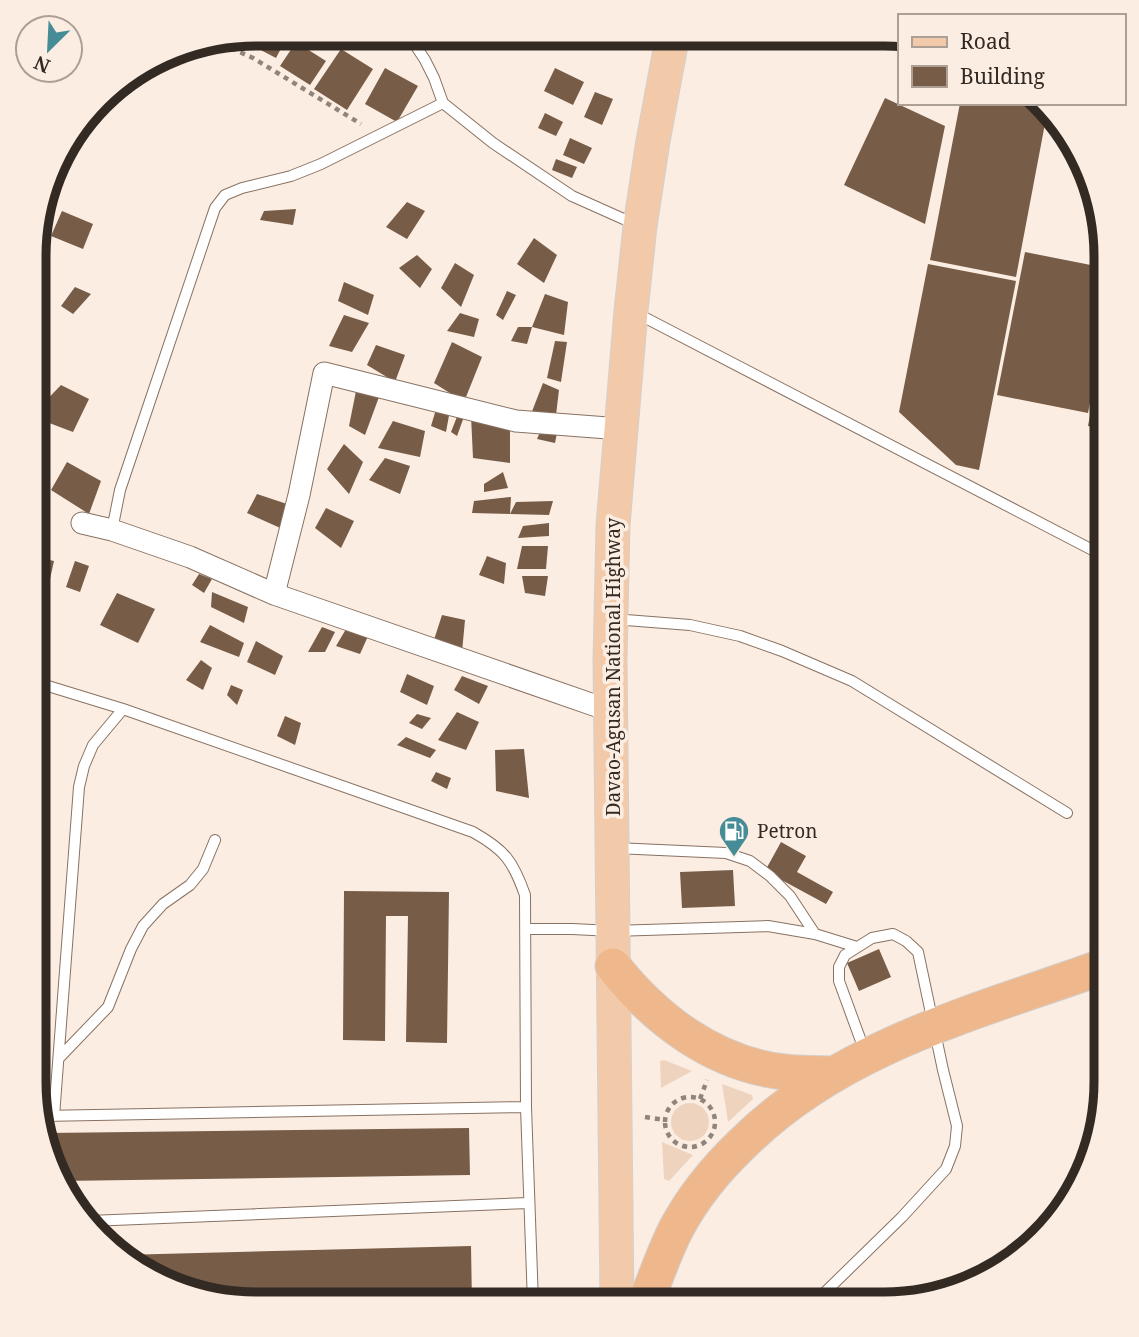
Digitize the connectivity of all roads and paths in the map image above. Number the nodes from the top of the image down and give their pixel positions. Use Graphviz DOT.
graph roads {
  1 [pos="416,46"];
  2 [pos="671,46"];
  3 [pos="230,48"];
  4 [pos="443,103"];
  5 [pos="379,136"];
  6 [pos="640,226"];
  7 [pos="631,311"];
  8 [pos="621,429"];
  9 [pos="82,523"];
  10 [pos="112,530"];
  11 [pos="1094,551"];
  12 [pos="274,594"];
  13 [pos="611,619"];
  14 [pos="46,685"];
  15 [pos="122,709"];
  16 [pos="611,711"];
  17 [pos="1066,813"];
  18 [pos="215,839"];
  19 [pos="612,848"];
  20 [pos="526,929"];
  21 [pos="613,931"];
  22 [pos="815,934"];
  23 [pos="857,947"];
  24 [pos="613,966"];
  25 [pos="1093,970"];
  26 [pos="933,1027"];
  27 [pos="866,1055"];
  28 [pos="59,1058"];
  29 [pos="833,1074"];
  30 [pos="526,1107"];
  31 [pos="48,1115"];
  32 [pos="48,1116"];
  33 [pos="695,1147"];
  34 [pos="529,1203"];
  35 [pos="99,1221"];
  36 [pos="533,1291"];
  37 [pos="617,1291"];
  38 [pos="650,1291"];
  39 [pos="826,1291"];
  1 -- 4 [label="lane"];
  2 -- 6 [label="main road, Davao-Agusan National Highway"];
  3 -- 5 [label="path"];
  4 -- 5 [label="lane"];
  4 -- 6 [label="lane"];
  5 -- 10 [label="lane"];
  6 -- 7 [label="main road, Davao-Agusan National Highway"];
  7 -- 8 [label="main road, Davao-Agusan National Highway"];
  7 -- 11 [label="lane"];
  8 -- 12 [label="street"];
  8 -- 13 [label="main road, Davao-Agusan National Highway"];
  9 -- 10 [label="street"];
  10 -- 12 [label="street"];
  12 -- 16 [label="street"];
  13 -- 16 [label="main road, Davao-Agusan National Highway"];
  13 -- 17 [label="lane"];
  14 -- 15 [label="lane"];
  15 -- 20 [label="lane"];
  15 -- 28 [label="lane"];
  16 -- 19 [label="main road, Davao-Agusan National Highway"];
  18 -- 28 [label="lane"];
  19 -- 21 [label="main road, Davao-Agusan National Highway"];
  19 -- 22 [label="lane"];
  20 -- 21 [label="lane"];
  20 -- 30 [label="lane"];
  21 -- 22 [label="lane"];
  21 -- 24 [label="main road, Davao-Agusan National Highway"];
  22 -- 23 [label="lane"];
  23 -- 26 [label="lane"];
  23 -- 27 [label="lane"];
  24 -- 29 [label="highway"];
  24 -- 37 [label="main road, Davao-Agusan National Highway"];
  25 -- 26 [label="highway"];
  26 -- 27 [label="highway"];
  26 -- 39 [label="lane"];
  27 -- 29 [label="highway"];
  28 -- 31 [label="lane"];
  29 -- 38 [label="highway"];
  30 -- 32 [label="lane"];
  30 -- 34 [label="lane"];
  33 -- 33 [label="path"];
  34 -- 35 [label="lane"];
  34 -- 36 [label="lane"];
}
